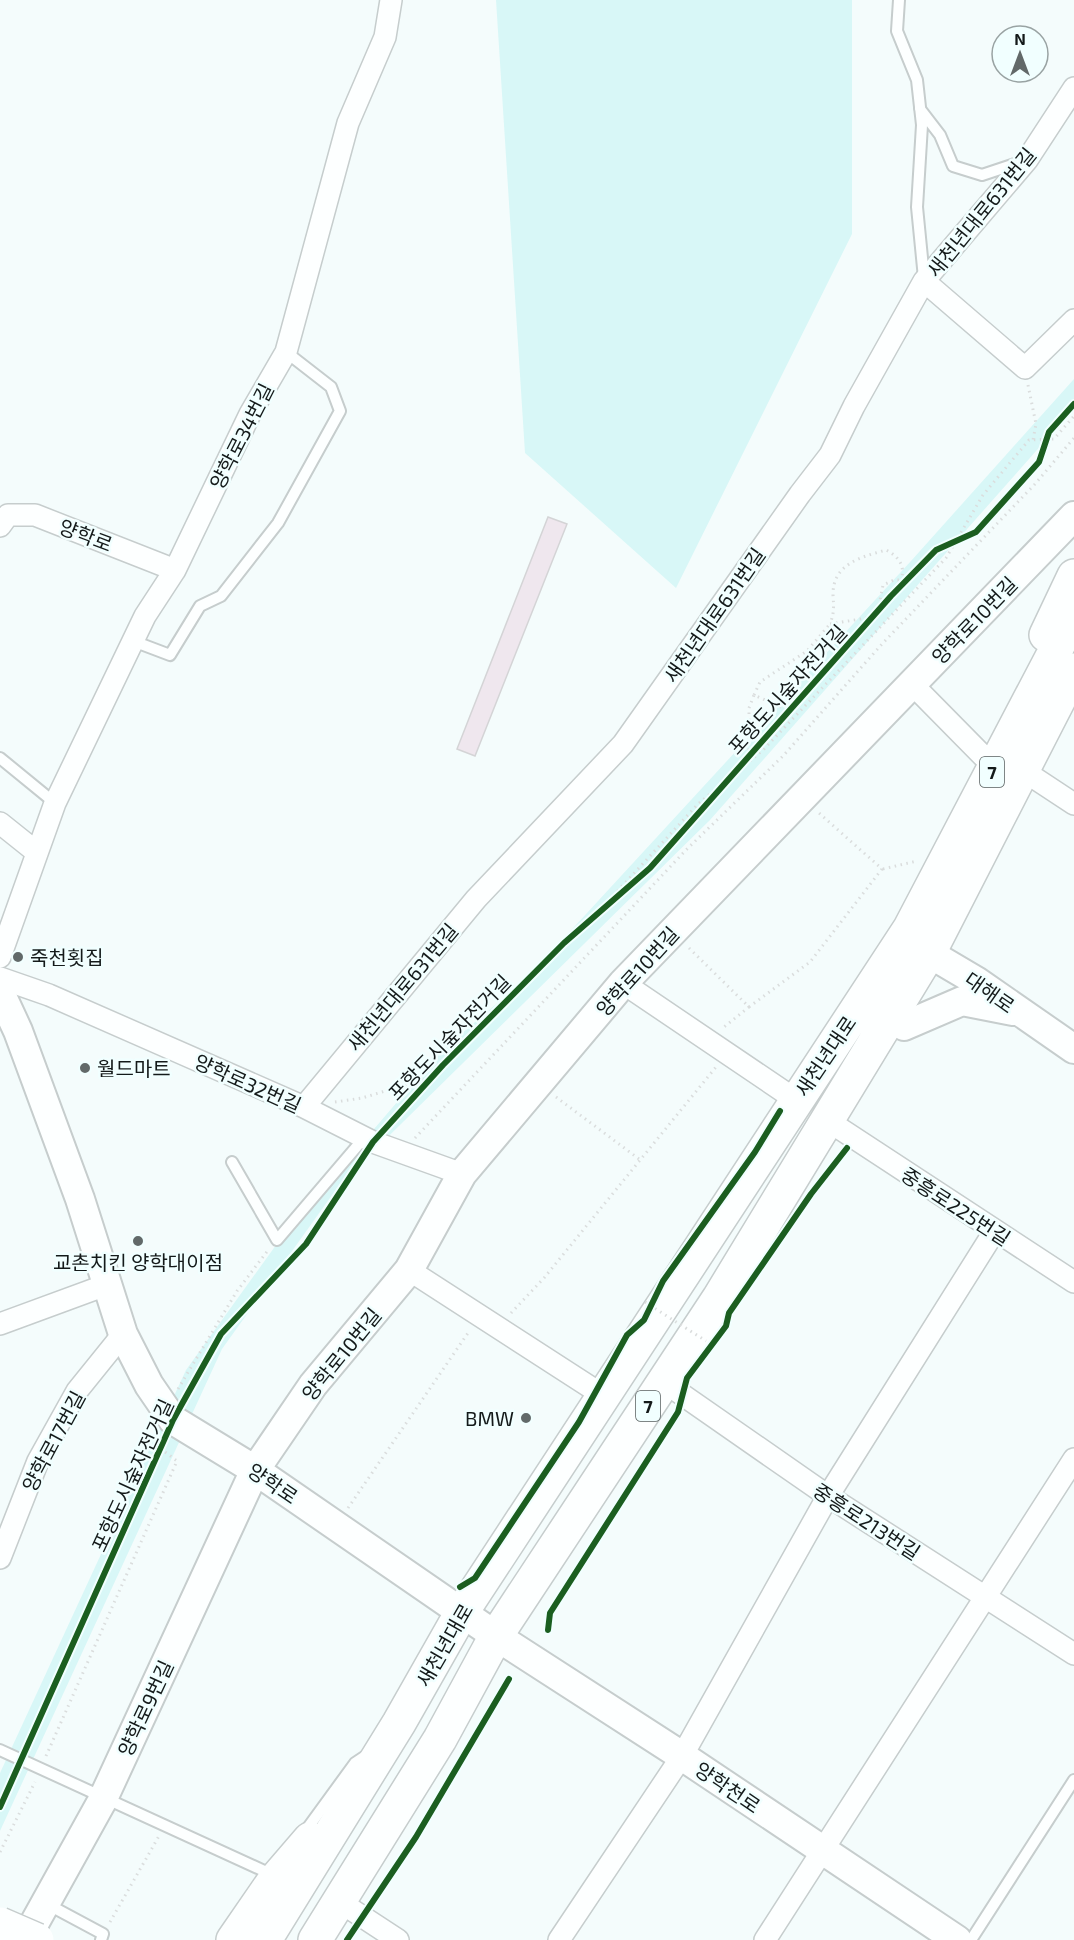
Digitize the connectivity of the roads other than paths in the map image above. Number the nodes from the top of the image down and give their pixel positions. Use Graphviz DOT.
graph roads {
  1 [pos="391,0"];
  2 [pos="899,0"];
  3 [pos="1074,88"];
  4 [pos="920,109"];
  5 [pos="1027,160"];
  6 [pos="924,281"];
  7 [pos="1074,320"];
  8 [pos="286,352"];
  9 [pos="1074,516"];
  10 [pos="0,526"];
  11 [pos="175,570"];
  12 [pos="1074,576"];
  13 [pos="1074,615"];
  14 [pos="133,641"];
  15 [pos="1074,670"];
  16 [pos="912,684"];
  17 [pos="1074,707"];
  18 [pos="0,758"];
  19 [pos="985,758"];
  20 [pos="1036,779"];
  21 [pos="55,803"];
  22 [pos="1074,804"];
  23 [pos="0,823"];
  24 [pos="35,851"];
  25 [pos="921,945"];
  26 [pos="0,957"];
  27 [pos="0,978"];
  28 [pos="623,983"];
  29 [pos="0,992"];
  30 [pos="1019,1012"];
  31 [pos="904,1026"];
  32 [pos="1074,1049"];
  33 [pos="795,1100"];
  34 [pos="304,1107"];
  35 [pos="839,1128"];
  36 [pos="364,1137"];
  37 [pos="232,1162"];
  38 [pos="462,1174"];
  39 [pos="795,1174"];
  40 [pos="994,1232"];
  41 [pos="409,1270"];
  42 [pos="1074,1282"];
  43 [pos="106,1285"];
  44 [pos="0,1324"];
  45 [pos="123,1334"];
  46 [pos="664,1382"];
  47 [pos="604,1396"];
  48 [pos="1074,1459"];
  49 [pos="255,1470"];
  50 [pos="828,1496"];
  51 [pos="6,1523"];
  52 [pos="0,1558"];
  53 [pos="983,1597"];
  54 [pos="462,1612"];
  55 [pos="496,1636"];
  56 [pos="1074,1654"];
  57 [pos="388,1742"];
  58 [pos="0,1750"];
  59 [pos="682,1756"];
  60 [pos="1074,1779"];
  61 [pos="104,1797"];
  62 [pos="822,1851"];
  63 [pos="274,1875"];
  64 [pos="340,1902"];
  65 [pos="47,1904"];
  66 [pos="0,1924"];
  67 [pos="0,1937"];
  68 [pos="102,1937"];
  69 [pos="5,1940"];
  70 [pos="25,1940"];
  71 [pos="37,1940"];
  72 [pos="227,1940"];
  73 [pos="233,1940"];
  74 [pos="265,1940"];
  75 [pos="315,1940"];
  76 [pos="398,1940"];
  77 [pos="559,1940"];
  78 [pos="765,1940"];
  79 [pos="957,1940"];
  80 [pos="971,1940"];
  1 -- 8 [label="street, 양학로34번길"];
  2 -- 4 [label="lane"];
  3 -- 5 [label="street, 새천년대로631번길"];
  4 -- 5 [label="lane"];
  4 -- 6 [label="lane"];
  5 -- 6 [label="street, 새천년대로631번길"];
  6 -- 7 [label="street"];
  6 -- 34 [label="street, 새천년대로631번길"];
  8 -- 11 [label="street, 양학로34번길"];
  8 -- 14 [label="lane"];
  9 -- 16 [label="main road, 양학로10번길"];
  10 -- 11 [label="street, 양학로"];
  11 -- 14 [label="street, 양학로34번길"];
  12 -- 19 [label="main road"];
  13 -- 25 [label="main road, 새천년대로 / 7"];
  14 -- 21 [label="street, 양학로34번길"];
  15 -- 25 [label="main road, 새천년대로"];
  16 -- 19 [label="street"];
  16 -- 28 [label="main road, 양학로10번길"];
  17 -- 20 [label="main road"];
  18 -- 21 [label="lane"];
  19 -- 25 [label="main road"];
  20 -- 22 [label="street"];
  20 -- 25 [label="main road"];
  21 -- 24 [label="street, 양학로34번길"];
  23 -- 24 [label="street"];
  24 -- 26 [label="street, 양학로34번길"];
  25 -- 30 [label="main road, 대해로"];
  25 -- 31 [label="main road"];
  25 -- 33 [label="main road, 새천년대로 / 7"];
  25 -- 39 [label="main road, 새천년대로 / 7"];
  27 -- 34 [label="street, 양학로32번길"];
  28 -- 33 [label="street"];
  28 -- 38 [label="main road, 양학로10번길"];
  29 -- 43 [label="main road, 양학로"];
  30 -- 31 [label="main road"];
  30 -- 32 [label="main road, 대해로"];
  31 -- 35 [label="main road"];
  33 -- 47 [label="main road, 새천년대로 / 7"];
  34 -- 36 [label="street, 양학로32번길"];
  35 -- 39 [label="main road"];
  35 -- 40 [label="street, 중흥로225번길"];
  36 -- 37 [label="lane"];
  36 -- 38 [label="street, 양학로32번길"];
  38 -- 41 [label="main road, 양학로10번길"];
  39 -- 46 [label="main road, 새천년대로 / 7"];
  40 -- 42 [label="street, 중흥로225번길"];
  40 -- 50 [label="street"];
  41 -- 47 [label="street"];
  41 -- 49 [label="main road, 양학로10번길"];
  43 -- 44 [label="street"];
  43 -- 45 [label="main road, 양학로"];
  45 -- 49 [label="main road, 양학로"];
  45 -- 51 [label="street, 양학로17번길"];
  46 -- 50 [label="street, 중흥로213번길"];
  46 -- 55 [label="main road, 새천년대로 / 7"];
  47 -- 54 [label="main road, 새천년대로 / 7"];
  48 -- 53 [label="street"];
  49 -- 54 [label="main road, 양학로"];
  49 -- 61 [label="main road, 양학로9번길"];
  50 -- 53 [label="street, 중흥로213번길"];
  50 -- 59 [label="street"];
  51 -- 52 [label="street, 양학로17번길"];
  53 -- 56 [label="street, 중흥로213번길"];
  53 -- 62 [label="street"];
  54 -- 55 [label="main road, 양학로"];
  54 -- 57 [label="main road, 새천년대로 / 7"];
  55 -- 59 [label="main road, 양학천로"];
  55 -- 64 [label="main road, 새천년대로 / 7"];
  57 -- 63 [label="lane"];
  57 -- 73 [label="main road"];
  57 -- 74 [label="main road, 새천년대로 / 7"];
  58 -- 61 [label="lane"];
  59 -- 62 [label="main road, 양학천로"];
  59 -- 77 [label="street"];
  60 -- 80 [label="lane"];
  61 -- 63 [label="lane"];
  61 -- 65 [label="main road, 양학로9번길"];
  62 -- 78 [label="street"];
  62 -- 79 [label="main road, 양학천로"];
  63 -- 72 [label="lane"];
  64 -- 75 [label="main road, 새천년대로 / 7"];
  64 -- 76 [label="street"];
  65 -- 68 [label="lane"];
  65 -- 70 [label="main road, 양학로9번길"];
  66 -- 71 [label="main road, bridge"];
  67 -- 69 [label="main road"];
}
